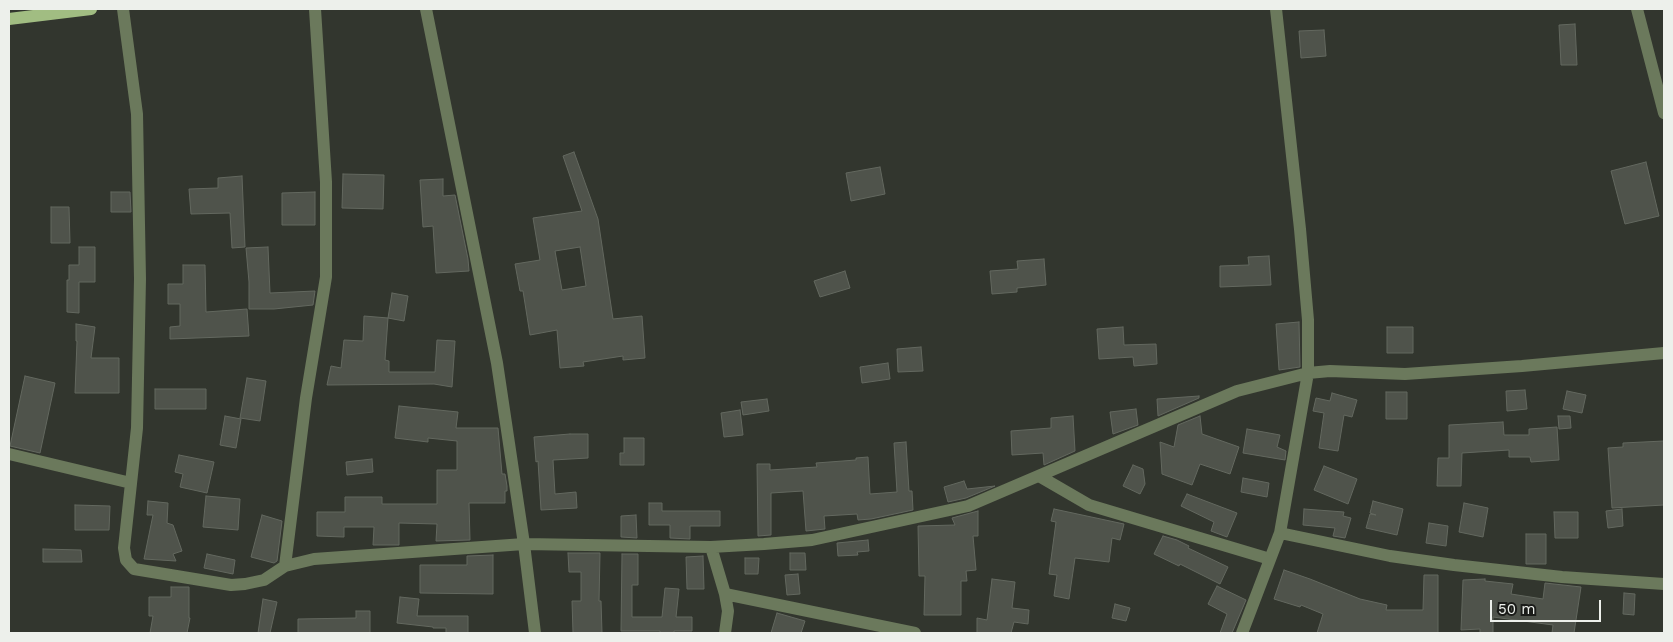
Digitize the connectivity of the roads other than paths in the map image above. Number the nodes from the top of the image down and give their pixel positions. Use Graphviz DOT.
graph roads {
  1 [pos="91,9"];
  2 [pos="123,9"];
  3 [pos="315,9"];
  4 [pos="426,9"];
  5 [pos="1276,9"];
  6 [pos="1637,9"];
  7 [pos="9,19"];
  8 [pos="1664,113"];
  9 [pos="1664,353"];
  10 [pos="1308,373"];
  11 [pos="9,454"];
  12 [pos="1040,476"];
  13 [pos="131,483"];
  14 [pos="1280,533"];
  15 [pos="524,544"];
  16 [pos="711,547"];
  17 [pos="1270,559"];
  18 [pos="285,566"];
  19 [pos="1664,584"];
  20 [pos="725,594"];
  21 [pos="535,633"];
  22 [pos="725,633"];
  23 [pos="915,633"];
  24 [pos="1242,633"];
  1 -- 7 [label="main road"];
  2 -- 13 [label="street"];
  3 -- 18 [label="street"];
  4 -- 15 [label="street"];
  5 -- 10 [label="street"];
  6 -- 8 [label="street"];
  9 -- 10 [label="street"];
  10 -- 12 [label="street"];
  10 -- 14 [label="street"];
  11 -- 13 [label="street"];
  12 -- 16 [label="street"];
  12 -- 17 [label="street"];
  13 -- 18 [label="street"];
  14 -- 17 [label="street"];
  14 -- 19 [label="street"];
  15 -- 16 [label="street"];
  15 -- 18 [label="street"];
  15 -- 21 [label="street"];
  16 -- 20 [label="street"];
  17 -- 24 [label="street"];
  20 -- 22 [label="street"];
  20 -- 23 [label="street"];
}
